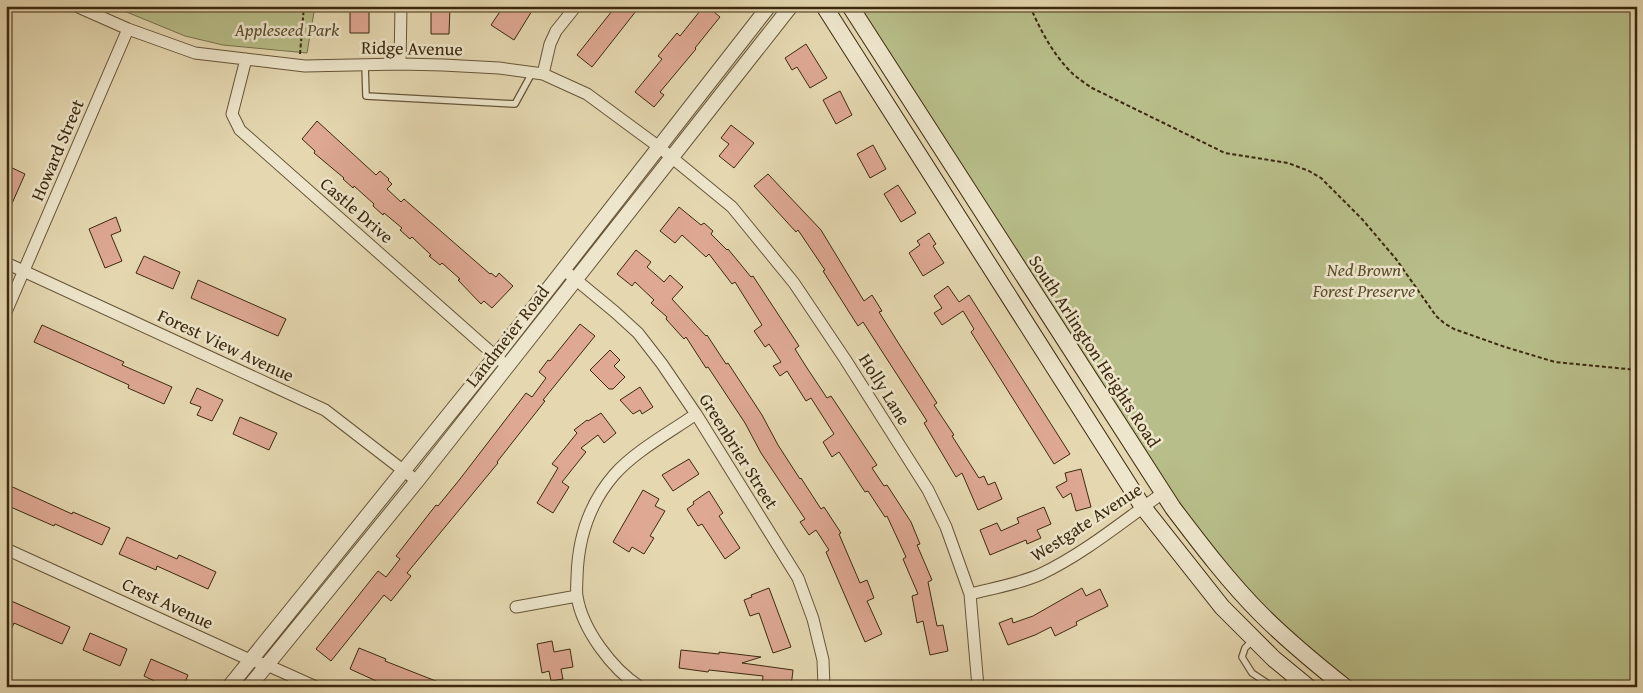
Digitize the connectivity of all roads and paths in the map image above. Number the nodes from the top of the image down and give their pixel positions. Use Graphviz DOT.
graph roads {
  1 [pos="76,6"];
  2 [pos="304,6"];
  3 [pos="401,6"];
  4 [pos="576,6"];
  5 [pos="769,6"];
  6 [pos="792,6"];
  7 [pos="824,6"];
  8 [pos="850,6"];
  9 [pos="1030,6"];
  10 [pos="128,30"];
  11 [pos="300,56"];
  12 [pos="246,59"];
  13 [pos="365,64"];
  14 [pos="400,64"];
  15 [pos="537,74"];
  16 [pos="659,147"];
  17 [pos="672,157"];
  18 [pos="6,263"];
  19 [pos="563,269"];
  20 [pos="24,271"];
  21 [pos="576,280"];
  22 [pos="6,312"];
  23 [pos="496,356"];
  24 [pos="508,366"];
  25 [pos="1637,370"];
  26 [pos="696,414"];
  27 [pos="404,471"];
  28 [pos="417,481"];
  29 [pos="1163,493"];
  30 [pos="1143,507"];
  31 [pos="6,549"];
  32 [pos="970,594"];
  33 [pos="577,596"];
  34 [pos="516,606"];
  35 [pos="1254,638"];
  36 [pos="250,660"];
  37 [pos="267,665"];
  38 [pos="1290,681"];
  39 [pos="229,687"];
  40 [pos="249,687"];
  41 [pos="316,687"];
  42 [pos="640,687"];
  43 [pos="824,687"];
  44 [pos="978,687"];
  45 [pos="1273,687"];
  46 [pos="1308,687"];
  47 [pos="1345,687"];
  1 -- 10 [label="street, Ridge Avenue"];
  2 -- 11 [label="path"];
  3 -- 14 [label="street"];
  4 -- 15 [label="street"];
  5 -- 16 [label="street, Landmeier Road"];
  6 -- 17 [label="street, Landmeier Road"];
  7 -- 30 [label="main road"];
  8 -- 29 [label="main road, South Arlington Heights Road"];
  9 -- 25 [label="path"];
  10 -- 12 [label="street, Ridge Avenue"];
  10 -- 20 [label="street, Howard Street"];
  12 -- 13 [label="street, Ridge Avenue"];
  12 -- 23 [label="street, Castle Drive"];
  13 -- 14 [label="street, Ridge Avenue"];
  13 -- 15 [label="lane"];
  14 -- 15 [label="street, Ridge Avenue"];
  15 -- 16 [label="street, Ridge Avenue"];
  16 -- 17 [label="street, Ridge Avenue"];
  16 -- 19 [label="street, Landmeier Road"];
  17 -- 21 [label="street, Landmeier Road"];
  17 -- 32 [label="street, Holly Lane"];
  18 -- 20 [label="street, Forest View Avenue"];
  19 -- 21 [label="street, Greenbrier Street"];
  19 -- 23 [label="street, Landmeier Road"];
  20 -- 22 [label="street, Howard Street"];
  20 -- 27 [label="street, Forest View Avenue"];
  21 -- 24 [label="street, Landmeier Road"];
  21 -- 26 [label="street, Greenbrier Street"];
  23 -- 24 [label="street, Castle Drive"];
  23 -- 27 [label="street, Landmeier Road"];
  24 -- 28 [label="street, Landmeier Road"];
  26 -- 33 [label="street"];
  26 -- 43 [label="street, Greenbrier Street"];
  27 -- 28 [label="street, Forest View Avenue"];
  27 -- 36 [label="street, Landmeier Road"];
  28 -- 37 [label="street, Landmeier Road"];
  29 -- 30 [label="street, Westgate Avenue"];
  29 -- 47 [label="main road, South Arlington Heights Road"];
  30 -- 32 [label="street, Westgate Avenue"];
  30 -- 35 [label="main road"];
  31 -- 36 [label="street, Crest Avenue"];
  32 -- 44 [label="street, Holly Lane"];
  33 -- 34 [label="street"];
  33 -- 42 [label="street"];
  35 -- 38 [label="main road"];
  35 -- 45 [label="lane"];
  36 -- 37 [label="street, Crest Avenue"];
  36 -- 39 [label="street, Landmeier Road"];
  37 -- 40 [label="street, Landmeier Road"];
  37 -- 41 [label="street, Crest Avenue"];
  38 -- 46 [label="main road"];
}
